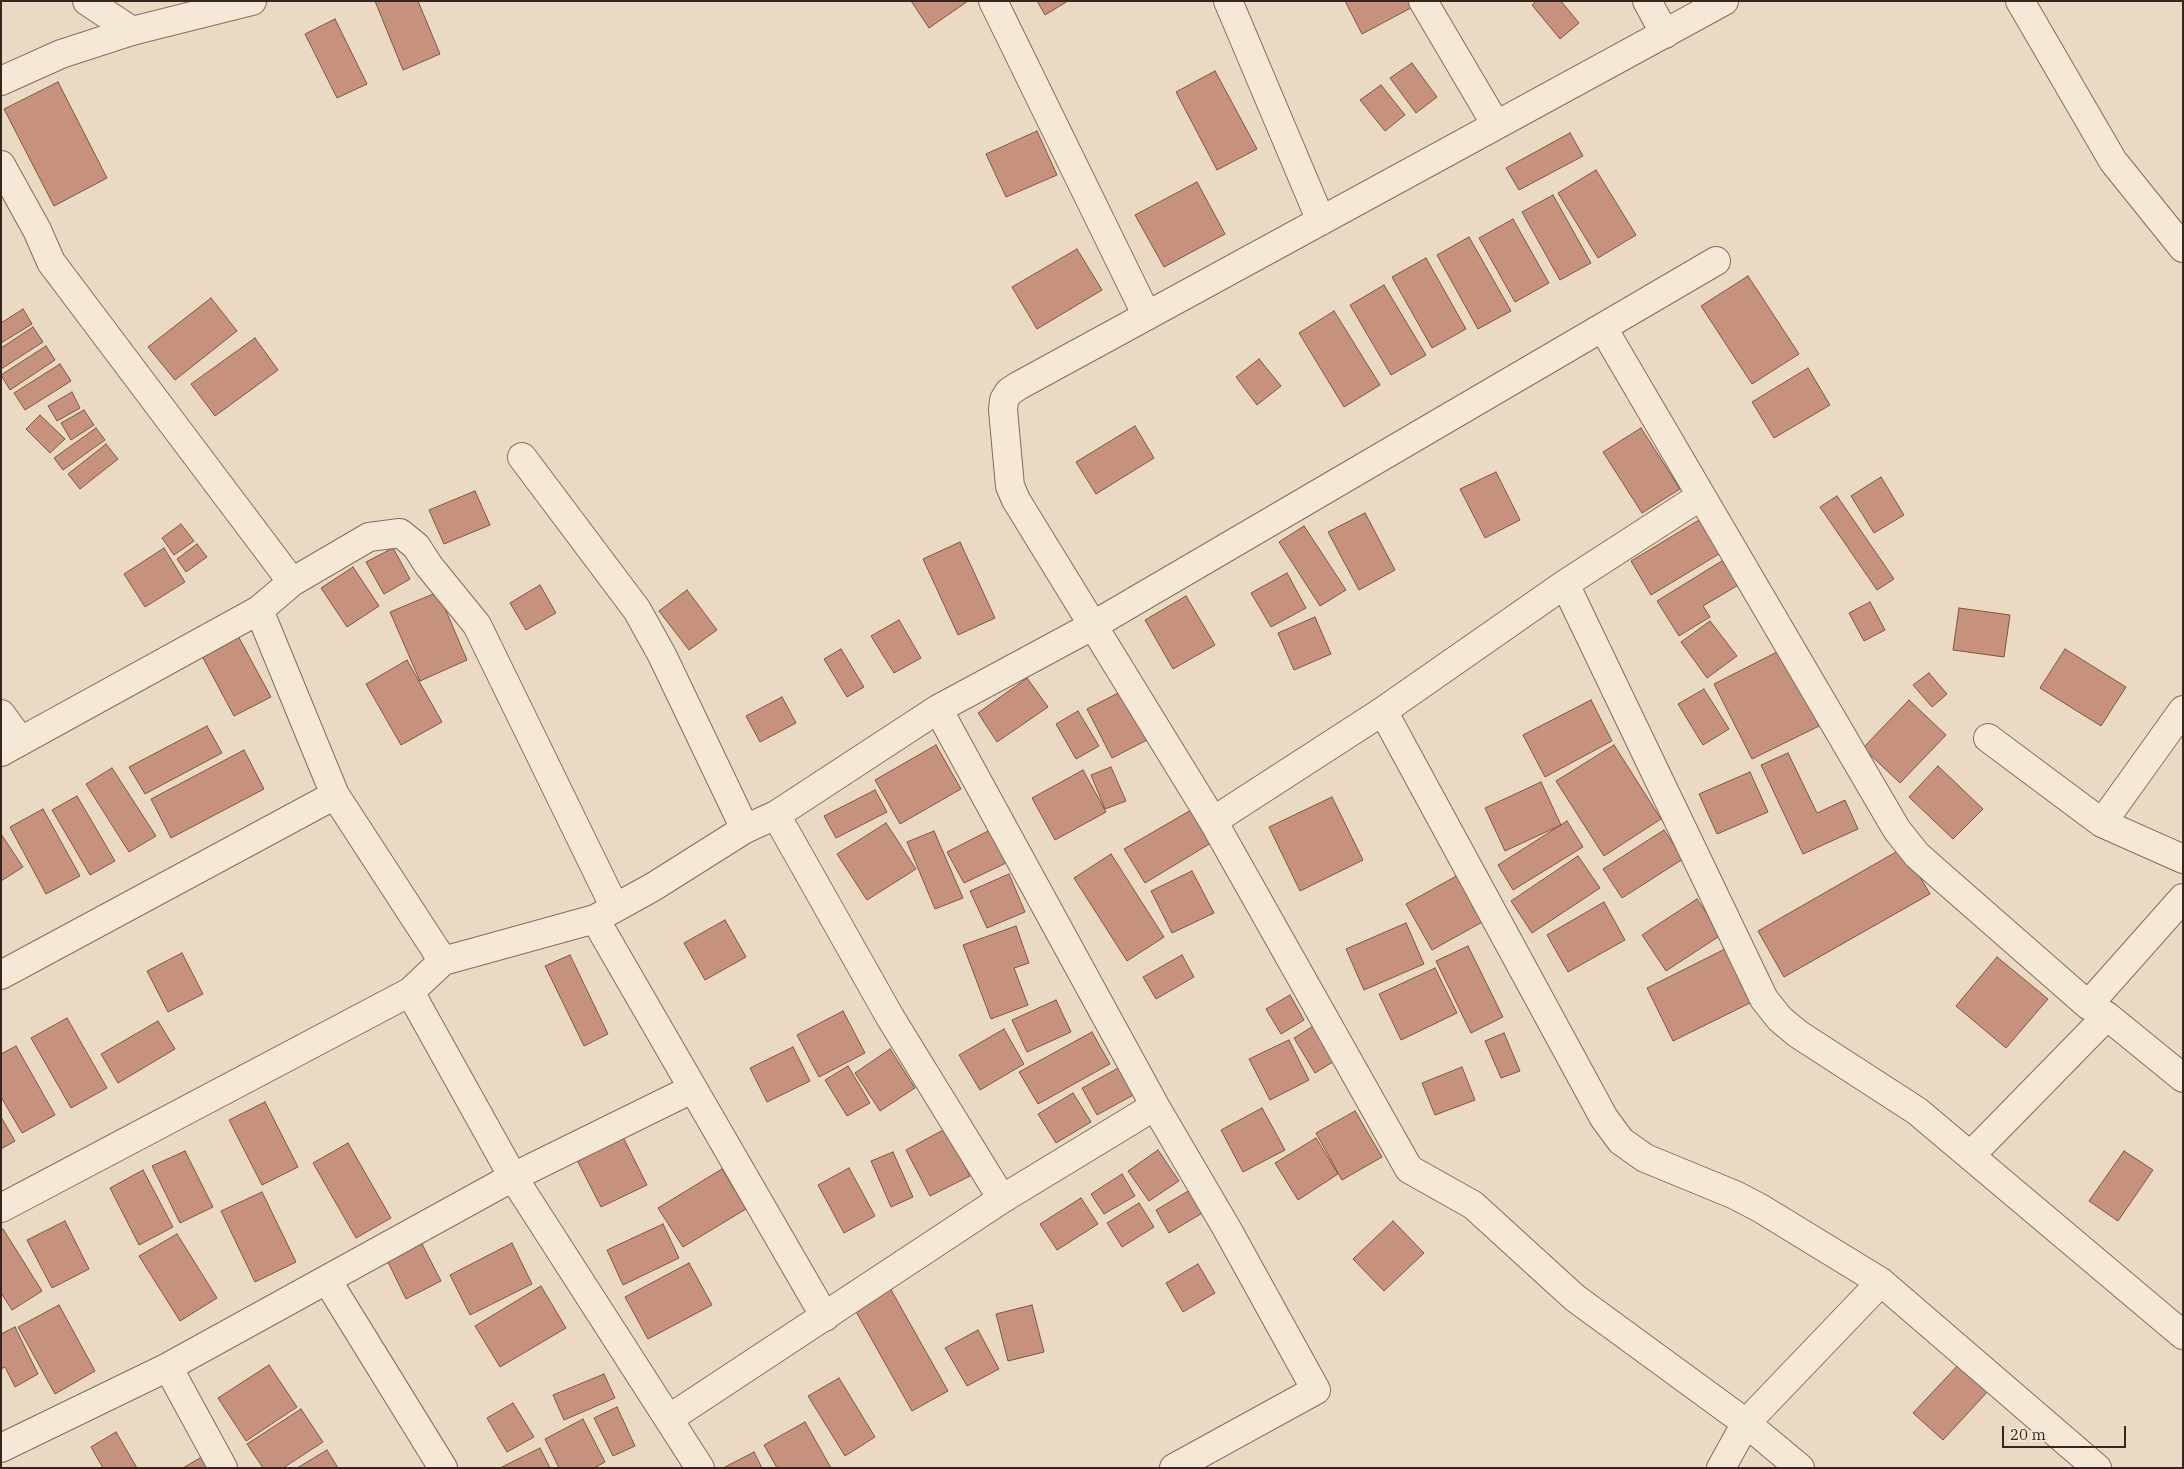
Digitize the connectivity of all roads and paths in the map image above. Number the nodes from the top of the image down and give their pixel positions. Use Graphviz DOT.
graph roads {
  1 [pos="88,1"];
  2 [pos="252,1"];
  3 [pos="993,1"];
  4 [pos="1228,1"];
  5 [pos="1424,1"];
  6 [pos="1647,1"];
  7 [pos="1724,1"];
  8 [pos="2020,1"];
  9 [pos="132,31"];
  10 [pos="1665,34"];
  11 [pos="1,81"];
  12 [pos="1496,125"];
  13 [pos="1,166"];
  14 [pos="1321,221"];
  15 [pos="2183,248"];
  16 [pos="1716,261"];
  17 [pos="1146,316"];
  18 [pos="1603,328"];
  19 [pos="522,457"];
  20 [pos="1701,496"];
  21 [pos="292,582"];
  22 [pos="1565,584"];
  23 [pos="258,610"];
  24 [pos="1092,626"];
  25 [pos="938,709"];
  26 [pos="2183,710"];
  27 [pos="1383,711"];
  28 [pos="1,714"];
  29 [pos="1988,738"];
  30 [pos="11,746"];
  31 [pos="335,795"];
  32 [pos="776,815"];
  33 [pos="1213,821"];
  34 [pos="2102,823"];
  35 [pos="745,829"];
  36 [pos="2183,859"];
  37 [pos="2183,898"];
  38 [pos="605,913"];
  39 [pos="443,962"];
  40 [pos="1,975"];
  41 [pos="410,992"];
  42 [pos="2097,1011"];
  43 [pos="2183,1078"];
  44 [pos="692,1089"];
  45 [pos="1155,1106"];
  46 [pos="1971,1155"];
  47 [pos="513,1177"];
  48 [pos="1002,1198"];
  49 [pos="1,1208"];
  50 [pos="327,1280"];
  51 [pos="1881,1282"];
  52 [pos="825,1317"];
  53 [pos="2183,1335"];
  54 [pos="168,1367"];
  55 [pos="670,1418"];
  56 [pos="1746,1423"];
  57 [pos="1,1448"];
  58 [pos="1,1464"];
  59 [pos="3,1468"];
  60 [pos="223,1468"];
  61 [pos="443,1468"];
  62 [pos="700,1468"];
  63 [pos="1174,1468"];
  64 [pos="1721,1468"];
  65 [pos="1800,1468"];
  66 [pos="2097,1468"];
  1 -- 9 [label="street"];
  2 -- 9 [label="street"];
  3 -- 17 [label="street"];
  4 -- 14 [label="street"];
  5 -- 12 [label="street"];
  6 -- 10 [label="street"];
  7 -- 10 [label="street"];
  8 -- 15 [label="street"];
  9 -- 11 [label="street"];
  10 -- 12 [label="street"];
  12 -- 14 [label="street"];
  13 -- 21 [label="street"];
  14 -- 17 [label="street"];
  16 -- 18 [label="street"];
  17 -- 24 [label="street"];
  18 -- 20 [label="street"];
  18 -- 24 [label="street"];
  19 -- 35 [label="street"];
  20 -- 22 [label="street"];
  20 -- 42 [label="street"];
  21 -- 23 [label="street"];
  21 -- 38 [label="street"];
  22 -- 27 [label="street"];
  22 -- 46 [label="street"];
  23 -- 30 [label="street"];
  23 -- 31 [label="street"];
  24 -- 25 [label="street"];
  24 -- 33 [label="street"];
  25 -- 32 [label="street"];
  25 -- 45 [label="street"];
  26 -- 34 [label="street"];
  27 -- 33 [label="street"];
  27 -- 51 [label="street"];
  28 -- 30 [label="street"];
  29 -- 34 [label="street"];
  31 -- 39 [label="street"];
  31 -- 40 [label="street"];
  32 -- 35 [label="street"];
  32 -- 48 [label="street"];
  33 -- 56 [label="street"];
  34 -- 36 [label="street"];
  35 -- 38 [label="street"];
  37 -- 42 [label="street"];
  38 -- 39 [label="street"];
  38 -- 44 [label="street"];
  39 -- 41 [label="street"];
  41 -- 47 [label="street"];
  41 -- 49 [label="street"];
  42 -- 43 [label="street"];
  42 -- 46 [label="street"];
  44 -- 47 [label="street"];
  44 -- 52 [label="street"];
  45 -- 48 [label="street"];
  45 -- 63 [label="street"];
  46 -- 53 [label="street"];
  47 -- 50 [label="street"];
  47 -- 55 [label="street"];
  48 -- 52 [label="street"];
  50 -- 54 [label="street"];
  50 -- 61 [label="street"];
  51 -- 56 [label="street"];
  51 -- 66 [label="street"];
  52 -- 55 [label="street"];
  54 -- 57 [label="street"];
  54 -- 60 [label="street"];
  55 -- 62 [label="street"];
  56 -- 64 [label="street"];
  56 -- 65 [label="street"];
  58 -- 59 [label="street"];
}
